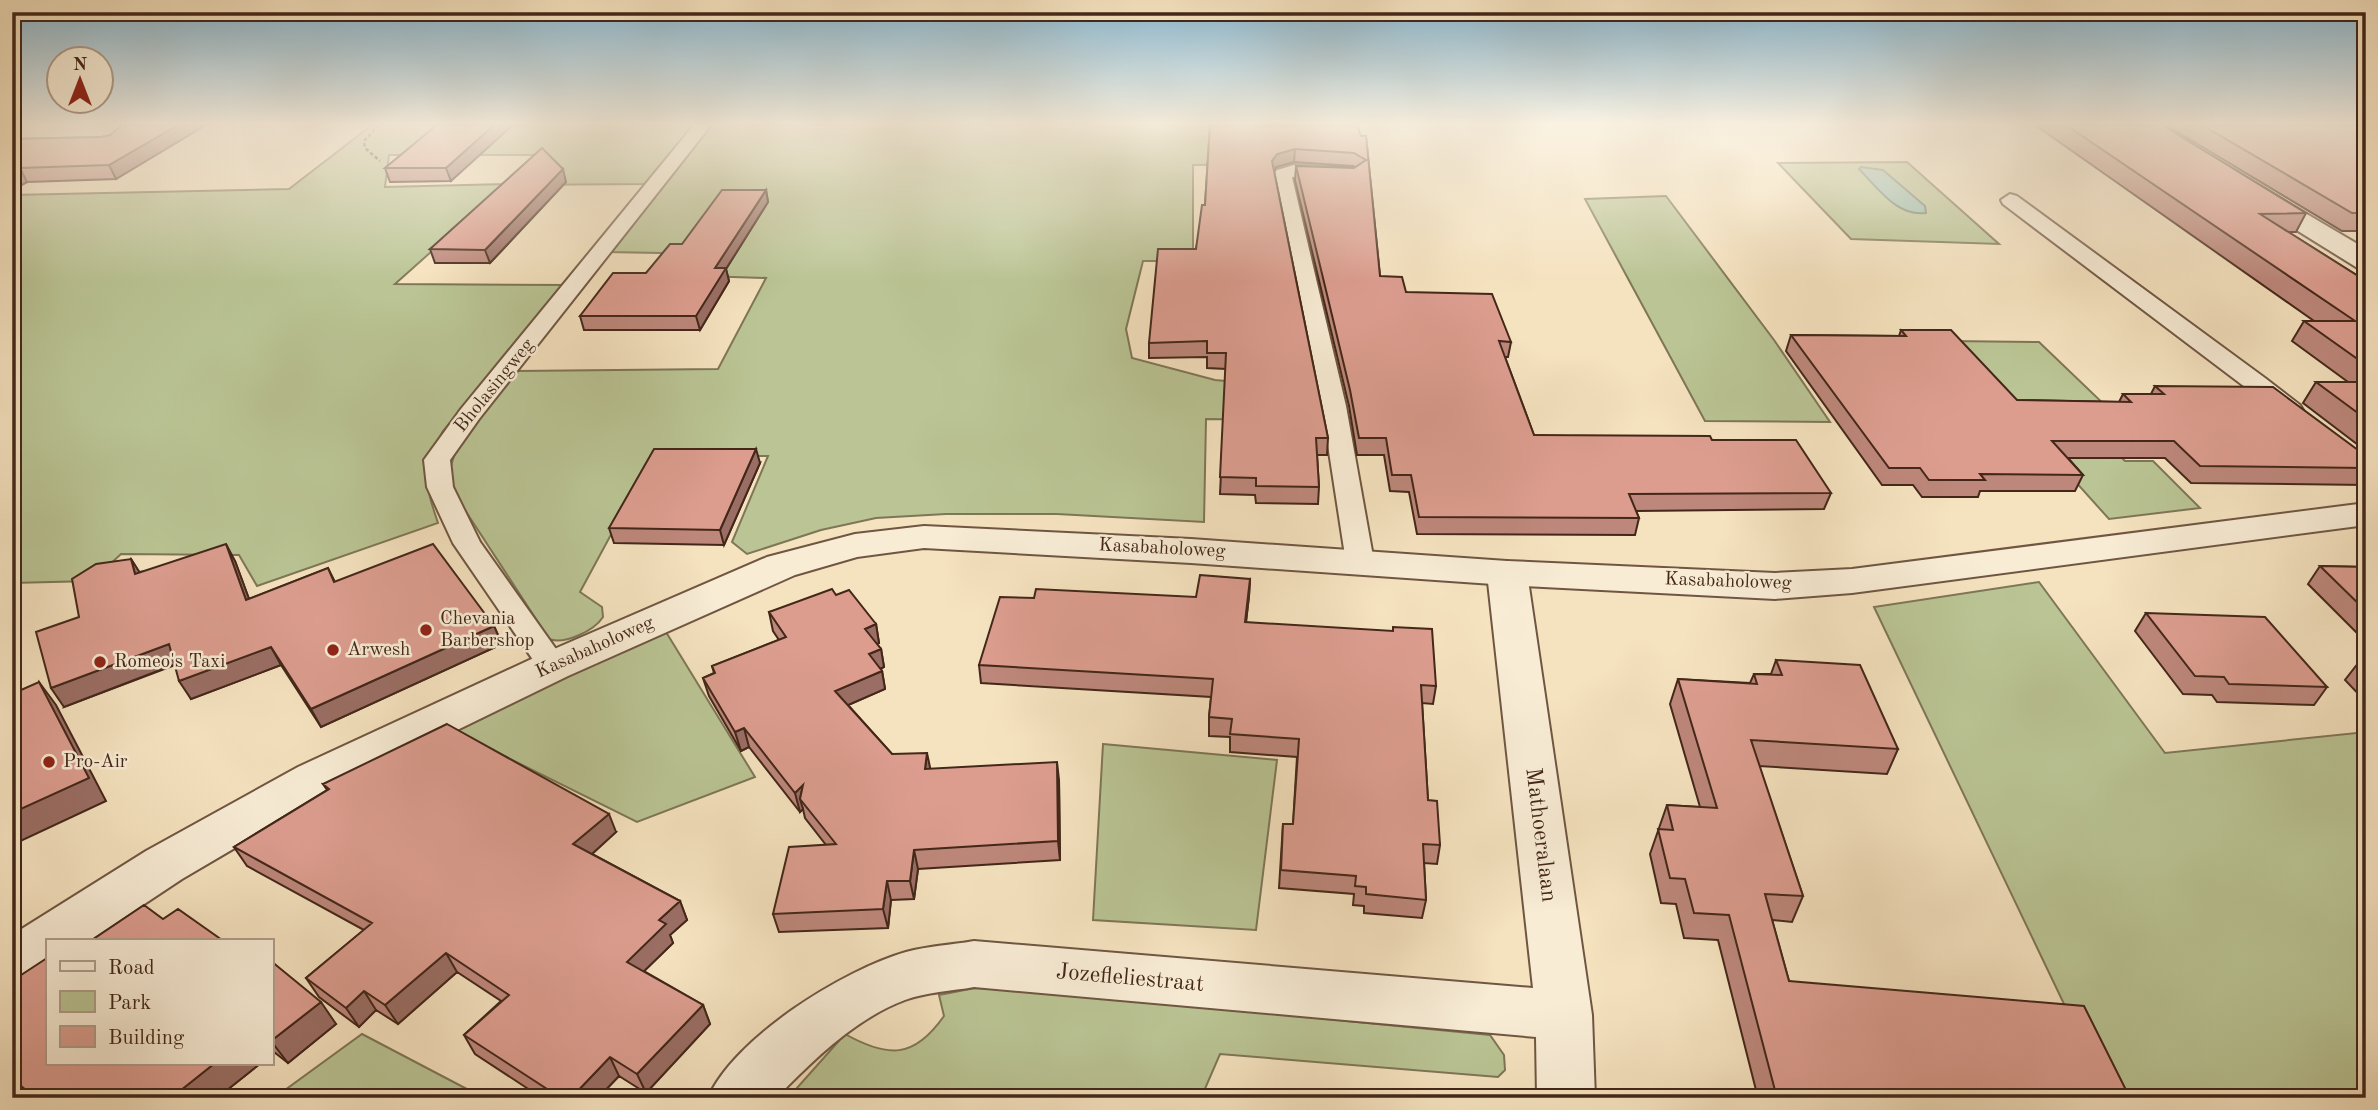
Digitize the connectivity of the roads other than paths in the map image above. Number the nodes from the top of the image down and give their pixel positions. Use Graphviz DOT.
graph roads {
  1 [pos="661,177"];
  2 [pos="1284,177"];
  3 [pos="2237,183"];
  4 [pos="2010,200"];
  5 [pos="2366,261"];
  6 [pos="2303,419"];
  7 [pos="2366,514"];
  8 [pos="1360,562"];
  9 [pos="1507,573"];
  10 [pos="553,666"];
  11 [pos="50,939"];
  12 [pos="46,941"];
  13 [pos="12,963"];
  14 [pos="1564,1015"];
  15 [pos="737,1098"];
  16 [pos="1566,1098"];
  1 -- 10 [label="lane, Bholasingweg"];
  2 -- 8 [label="lane"];
  3 -- 5 [label="street"];
  4 -- 6 [label="lane"];
  7 -- 9 [label="street, Kasabaholoweg"];
  8 -- 9 [label="street, Kasabaholoweg"];
  8 -- 10 [label="street, Kasabaholoweg"];
  9 -- 14 [label="street, Mathoeralaan"];
  10 -- 11 [label="street, Kasabaholoweg"];
  12 -- 13 [label="street, Kasabaholoweg"];
  14 -- 15 [label="street, Jozefleliestraat"];
  14 -- 16 [label="street, Mathoeralaan"];
}
